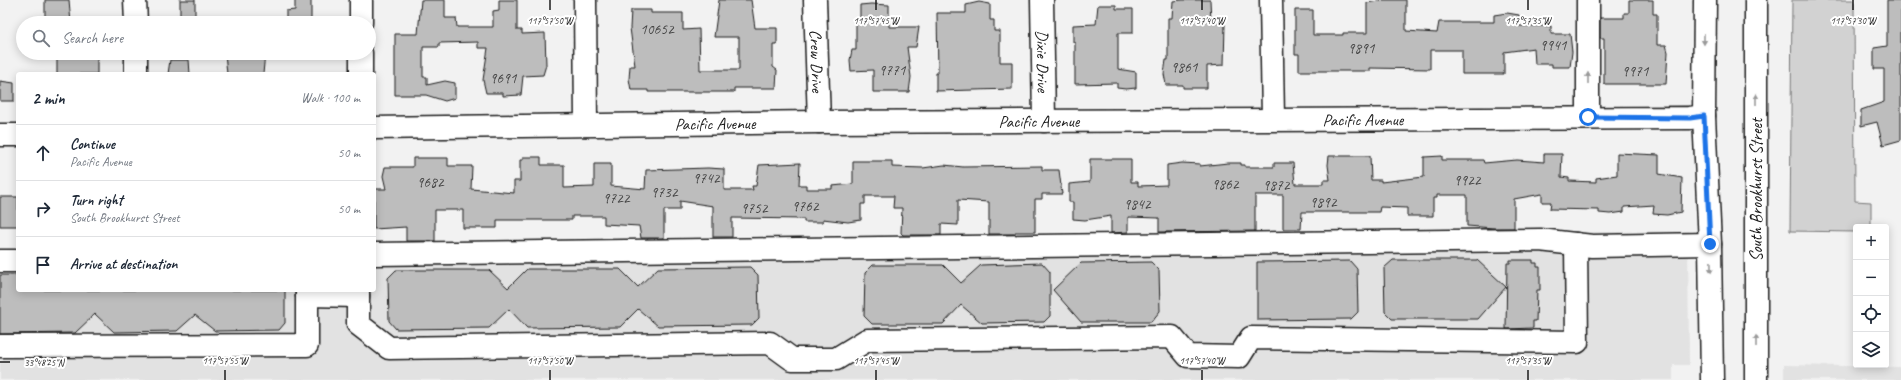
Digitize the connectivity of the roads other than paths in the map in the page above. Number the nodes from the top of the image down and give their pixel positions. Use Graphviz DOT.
graph roads {
  1 [pos="135,0"];
  2 [pos="361,0"];
  3 [pos="585,0"];
  4 [pos="815,0"];
  5 [pos="1042,0"];
  6 [pos="1271,0"];
  7 [pos="1588,0"];
  8 [pos="1705,0"];
  9 [pos="1756,0"];
  10 [pos="136,16"];
  11 [pos="361,16"];
  12 [pos="136,60"];
  13 [pos="361,60"];
  14 [pos="136,72"];
  15 [pos="361,72"];
  16 [pos="1704,116"];
  17 [pos="1588,117"];
  18 [pos="1273,119"];
  19 [pos="1044,121"];
  20 [pos="819,122"];
  21 [pos="586,125"];
  22 [pos="376,128"];
  23 [pos="0,135"];
  24 [pos="16,135"];
  25 [pos="1576,244"];
  26 [pos="1710,244"];
  27 [pos="376,254"];
  28 [pos="0,261"];
  29 [pos="16,261"];
  30 [pos="307,293"];
  31 [pos="358,293"];
  32 [pos="0,346"];
  33 [pos="1712,380"];
  34 [pos="1756,380"];
  1 -- 10 [label="street"];
  2 -- 11 [label="street"];
  3 -- 21 [label="street"];
  4 -- 20 [label="street, Crew Drive"];
  5 -- 19 [label="street, Dixie Drive"];
  6 -- 18 [label="street"];
  17 -- 7 [label="street, one-way"];
  8 -- 16 [label="street, one-way"];
  34 -- 9 [label="street, South Brookhurst Street, one-way"];
  12 -- 14 [label="street"];
  13 -- 15 [label="street"];
  16 -- 17 [label="street, Pacific Avenue"];
  16 -- 26 [label="street"];
  17 -- 18 [label="street, Pacific Avenue"];
  18 -- 19 [label="street, Pacific Avenue"];
  19 -- 20 [label="street, Pacific Avenue"];
  20 -- 21 [label="street, Pacific Avenue"];
  21 -- 22 [label="street, Pacific Avenue"];
  23 -- 24 [label="street"];
  25 -- 26 [label="street"];
  25 -- 27 [label="street"];
  25 -- 31 [label="street"];
  26 -- 33 [label="street, one-way"];
  28 -- 29 [label="street"];
  30 -- 31 [label="street"];
  30 -- 32 [label="street"];
}
